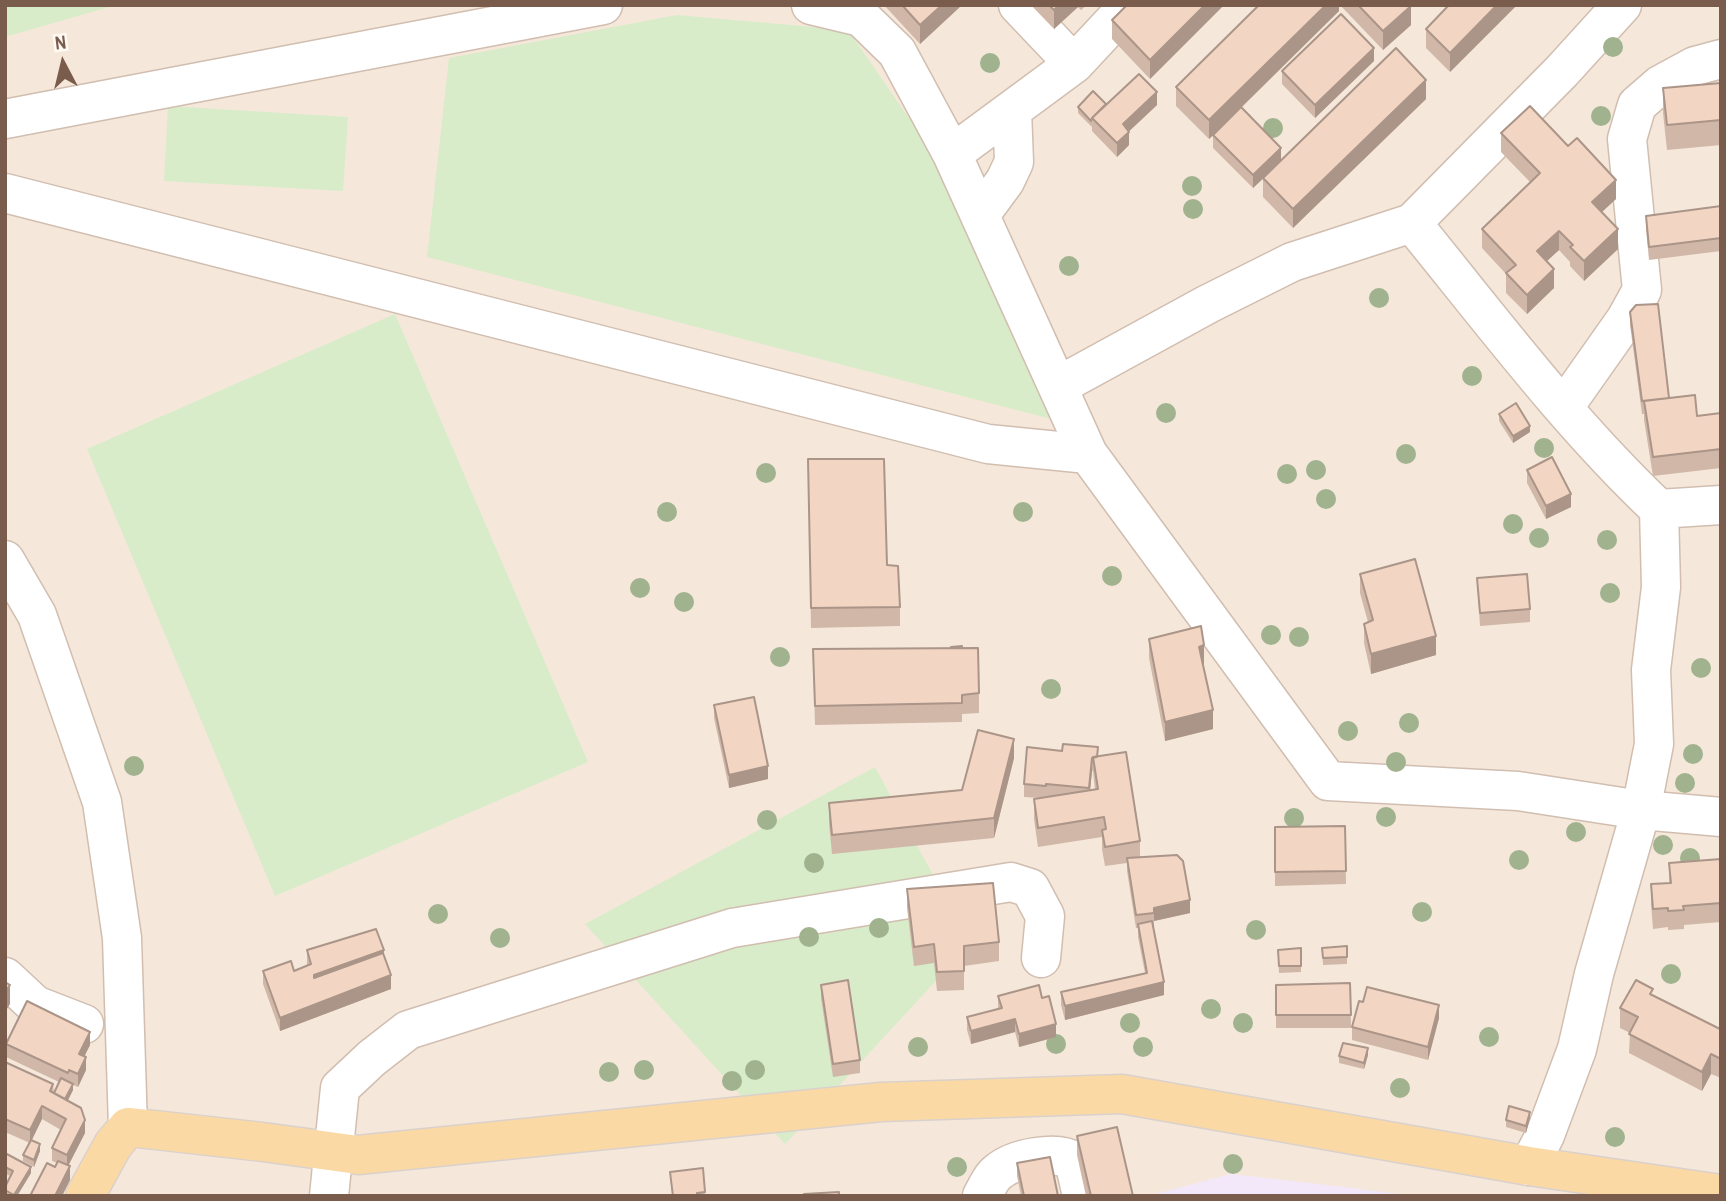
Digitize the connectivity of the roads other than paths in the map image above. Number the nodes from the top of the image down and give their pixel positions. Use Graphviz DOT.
graph roads {
  1 [pos="811,5"];
  2 [pos="1018,5"];
  3 [pos="1129,5"];
  4 [pos="1622,5"];
  5 [pos="585,7"];
  6 [pos="1721,59"];
  7 [pos="1074,64"];
  8 [pos="1013,110"];
  9 [pos="5,119"];
  10 [pos="952,153"];
  11 [pos="5,193"];
  12 [pos="980,215"];
  13 [pos="1412,223"];
  14 [pos="1058,386"];
  15 [pos="1564,407"];
  16 [pos="1088,454"];
  17 [pos="1721,505"];
  18 [pos="1659,509"];
  19 [pos="5,560"];
  20 [pos="1641,810"];
  21 [pos="1721,817"];
  22 [pos="1041,958"];
  23 [pos="5,977"];
  24 [pos="84,1024"];
  25 [pos="128,1127"];
  26 [pos="334,1152"];
  27 [pos="1529,1166"];
  28 [pos="1721,1194"];
  29 [pos="85,1196"];
  30 [pos="329,1196"];
  31 [pos="982,1196"];
  32 [pos="1082,1196"];
  1 -- 10 [label="street"];
  2 -- 7 [label="street"];
  3 -- 7 [label="street"];
  4 -- 13 [label="street"];
  5 -- 9 [label="street"];
  6 -- 15 [label="street"];
  7 -- 8 [label="street"];
  8 -- 10 [label="street"];
  8 -- 12 [label="street"];
  10 -- 12 [label="street"];
  11 -- 16 [label="street"];
  12 -- 14 [label="street"];
  13 -- 14 [label="street"];
  13 -- 15 [label="street"];
  14 -- 16 [label="street"];
  15 -- 18 [label="street"];
  16 -- 20 [label="street"];
  17 -- 18 [label="street"];
  18 -- 20 [label="street"];
  19 -- 25 [label="street"];
  20 -- 21 [label="street"];
  20 -- 27 [label="street"];
  22 -- 26 [label="street"];
  23 -- 24 [label="street"];
  25 -- 26 [label="main road"];
  25 -- 29 [label="main road"];
  26 -- 27 [label="main road"];
  26 -- 30 [label="street"];
  27 -- 28 [label="main road"];
  31 -- 32 [label="street"];
}
